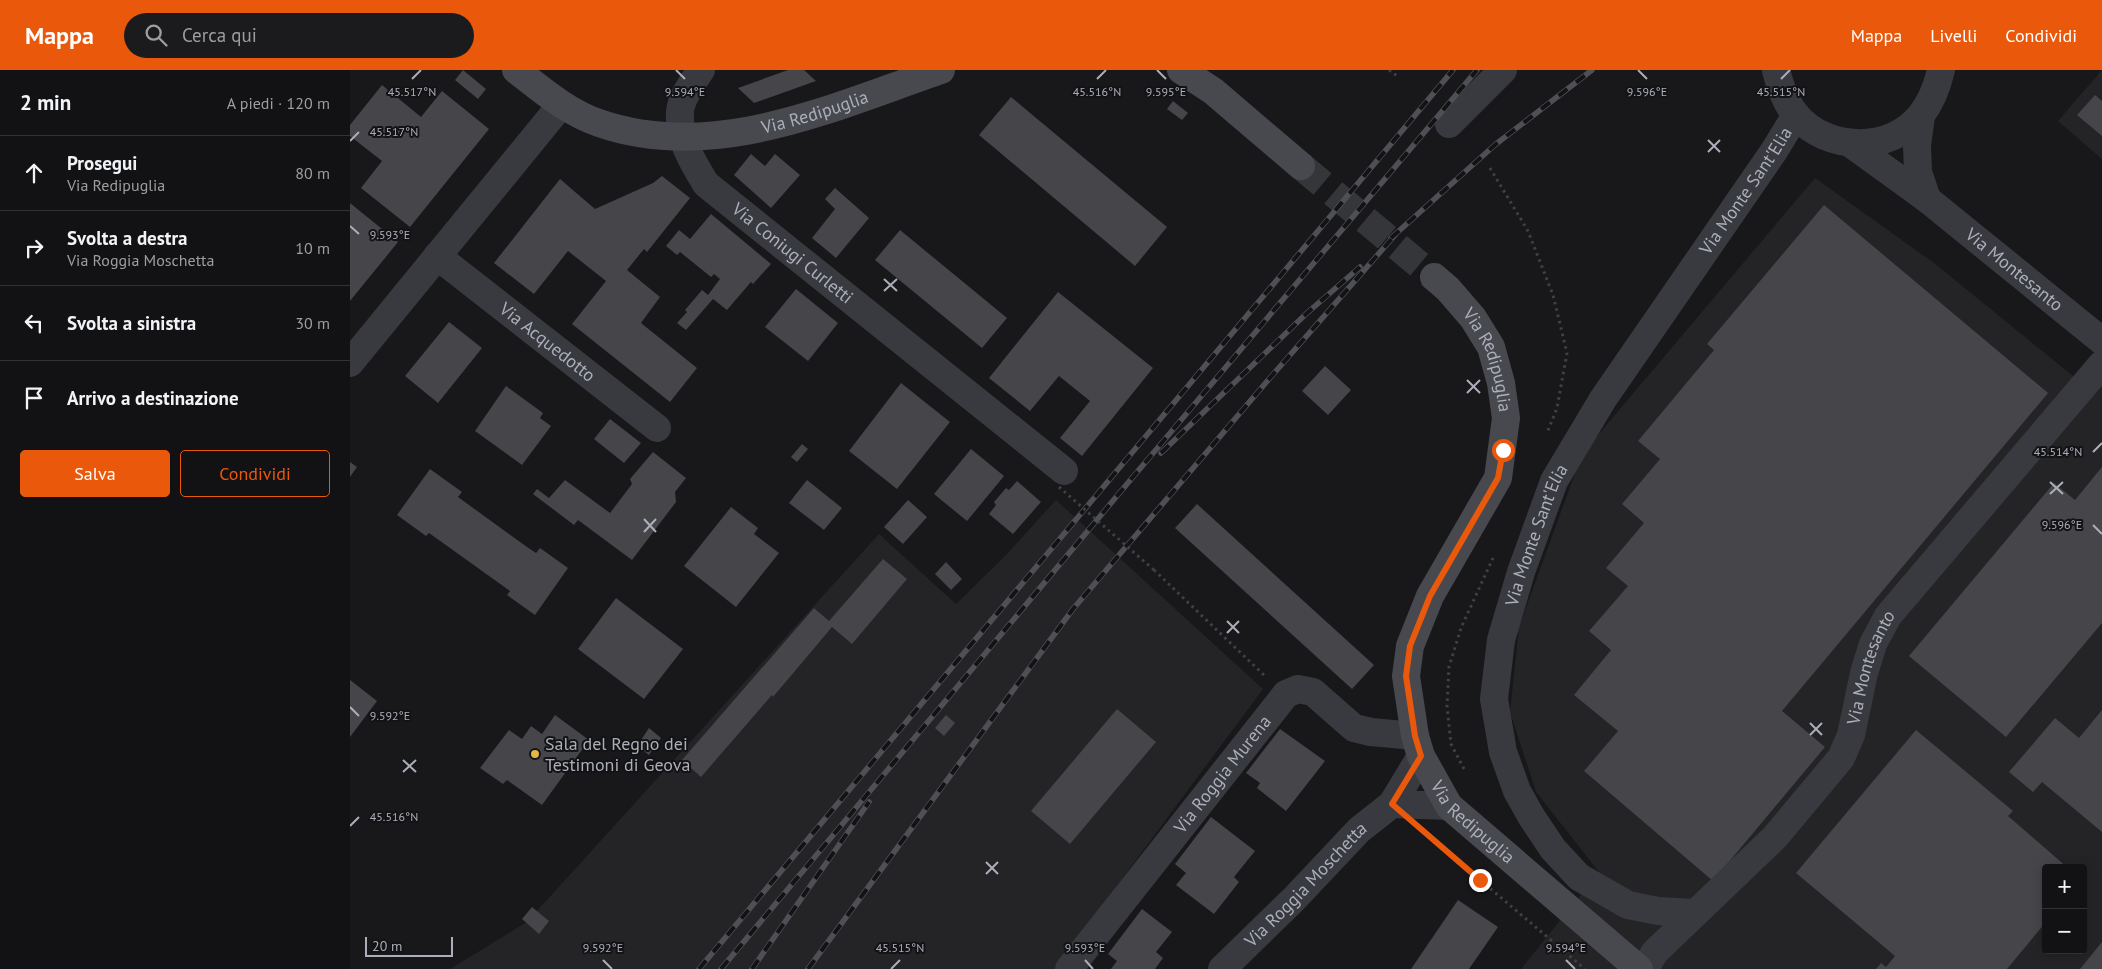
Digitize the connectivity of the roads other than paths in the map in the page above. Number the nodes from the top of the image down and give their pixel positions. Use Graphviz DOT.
graph roads {
  1 [pos="516,70"];
  2 [pos="701,70"];
  3 [pos="941,70"];
  4 [pos="1181,70"];
  5 [pos="1503,70"];
  6 [pos="1776,70"];
  7 [pos="1941,70"];
  8 [pos="561,105"];
  9 [pos="1796,115"];
  10 [pos="1921,116"];
  11 [pos="1449,124"];
  12 [pos="683,138"];
  13 [pos="1851,144"];
  14 [pos="1301,166"];
  15 [pos="1927,199"];
  16 [pos="437,256"];
  17 [pos="1434,277"];
  18 [pos="2102,341"];
  19 [pos="350,363"];
  20 [pos="2102,364"];
  21 [pos="657,428"];
  22 [pos="1062,479"];
  23 [pos="1418,746"];
  24 [pos="1392,804"];
  25 [pos="1449,806"];
  26 [pos="1694,913"];
  27 [pos="1069,969"];
  28 [pos="1222,969"];
  29 [pos="1639,969"];
  30 [pos="1644,969"];
  1 -- 8 [label="street"];
  2 -- 12 [label="street, Via Coniugi Curletti"];
  3 -- 12 [label="street, Via Redipuglia"];
  4 -- 14 [label="street"];
  5 -- 11 [label="street"];
  6 -- 9 [label="street"];
  7 -- 10 [label="street"];
  8 -- 12 [label="street"];
  8 -- 16 [label="street"];
  9 -- 13 [label="street"];
  9 -- 26 [label="street, Via Monte Sant'Elia"];
  10 -- 13 [label="street"];
  10 -- 15 [label="street"];
  12 -- 22 [label="street, Via Coniugi Curletti"];
  13 -- 15 [label="street, Via Montesanto"];
  15 -- 18 [label="street, Via Montesanto"];
  16 -- 19 [label="street"];
  16 -- 21 [label="street, Via Acquedotto"];
  17 -- 23 [label="street, Via Redipuglia"];
  20 -- 26 [label="street, Via Montesanto"];
  23 -- 24 [label="street, Via Roggia Moschetta"];
  23 -- 25 [label="street, Via Redipuglia"];
  23 -- 27 [label="street, Via Roggia Murena"];
  24 -- 25 [label="street"];
  24 -- 28 [label="street, Via Roggia Moschetta"];
  25 -- 29 [label="street, Via Redipuglia"];
  26 -- 30 [label="street, Via Montesanto"];
}
